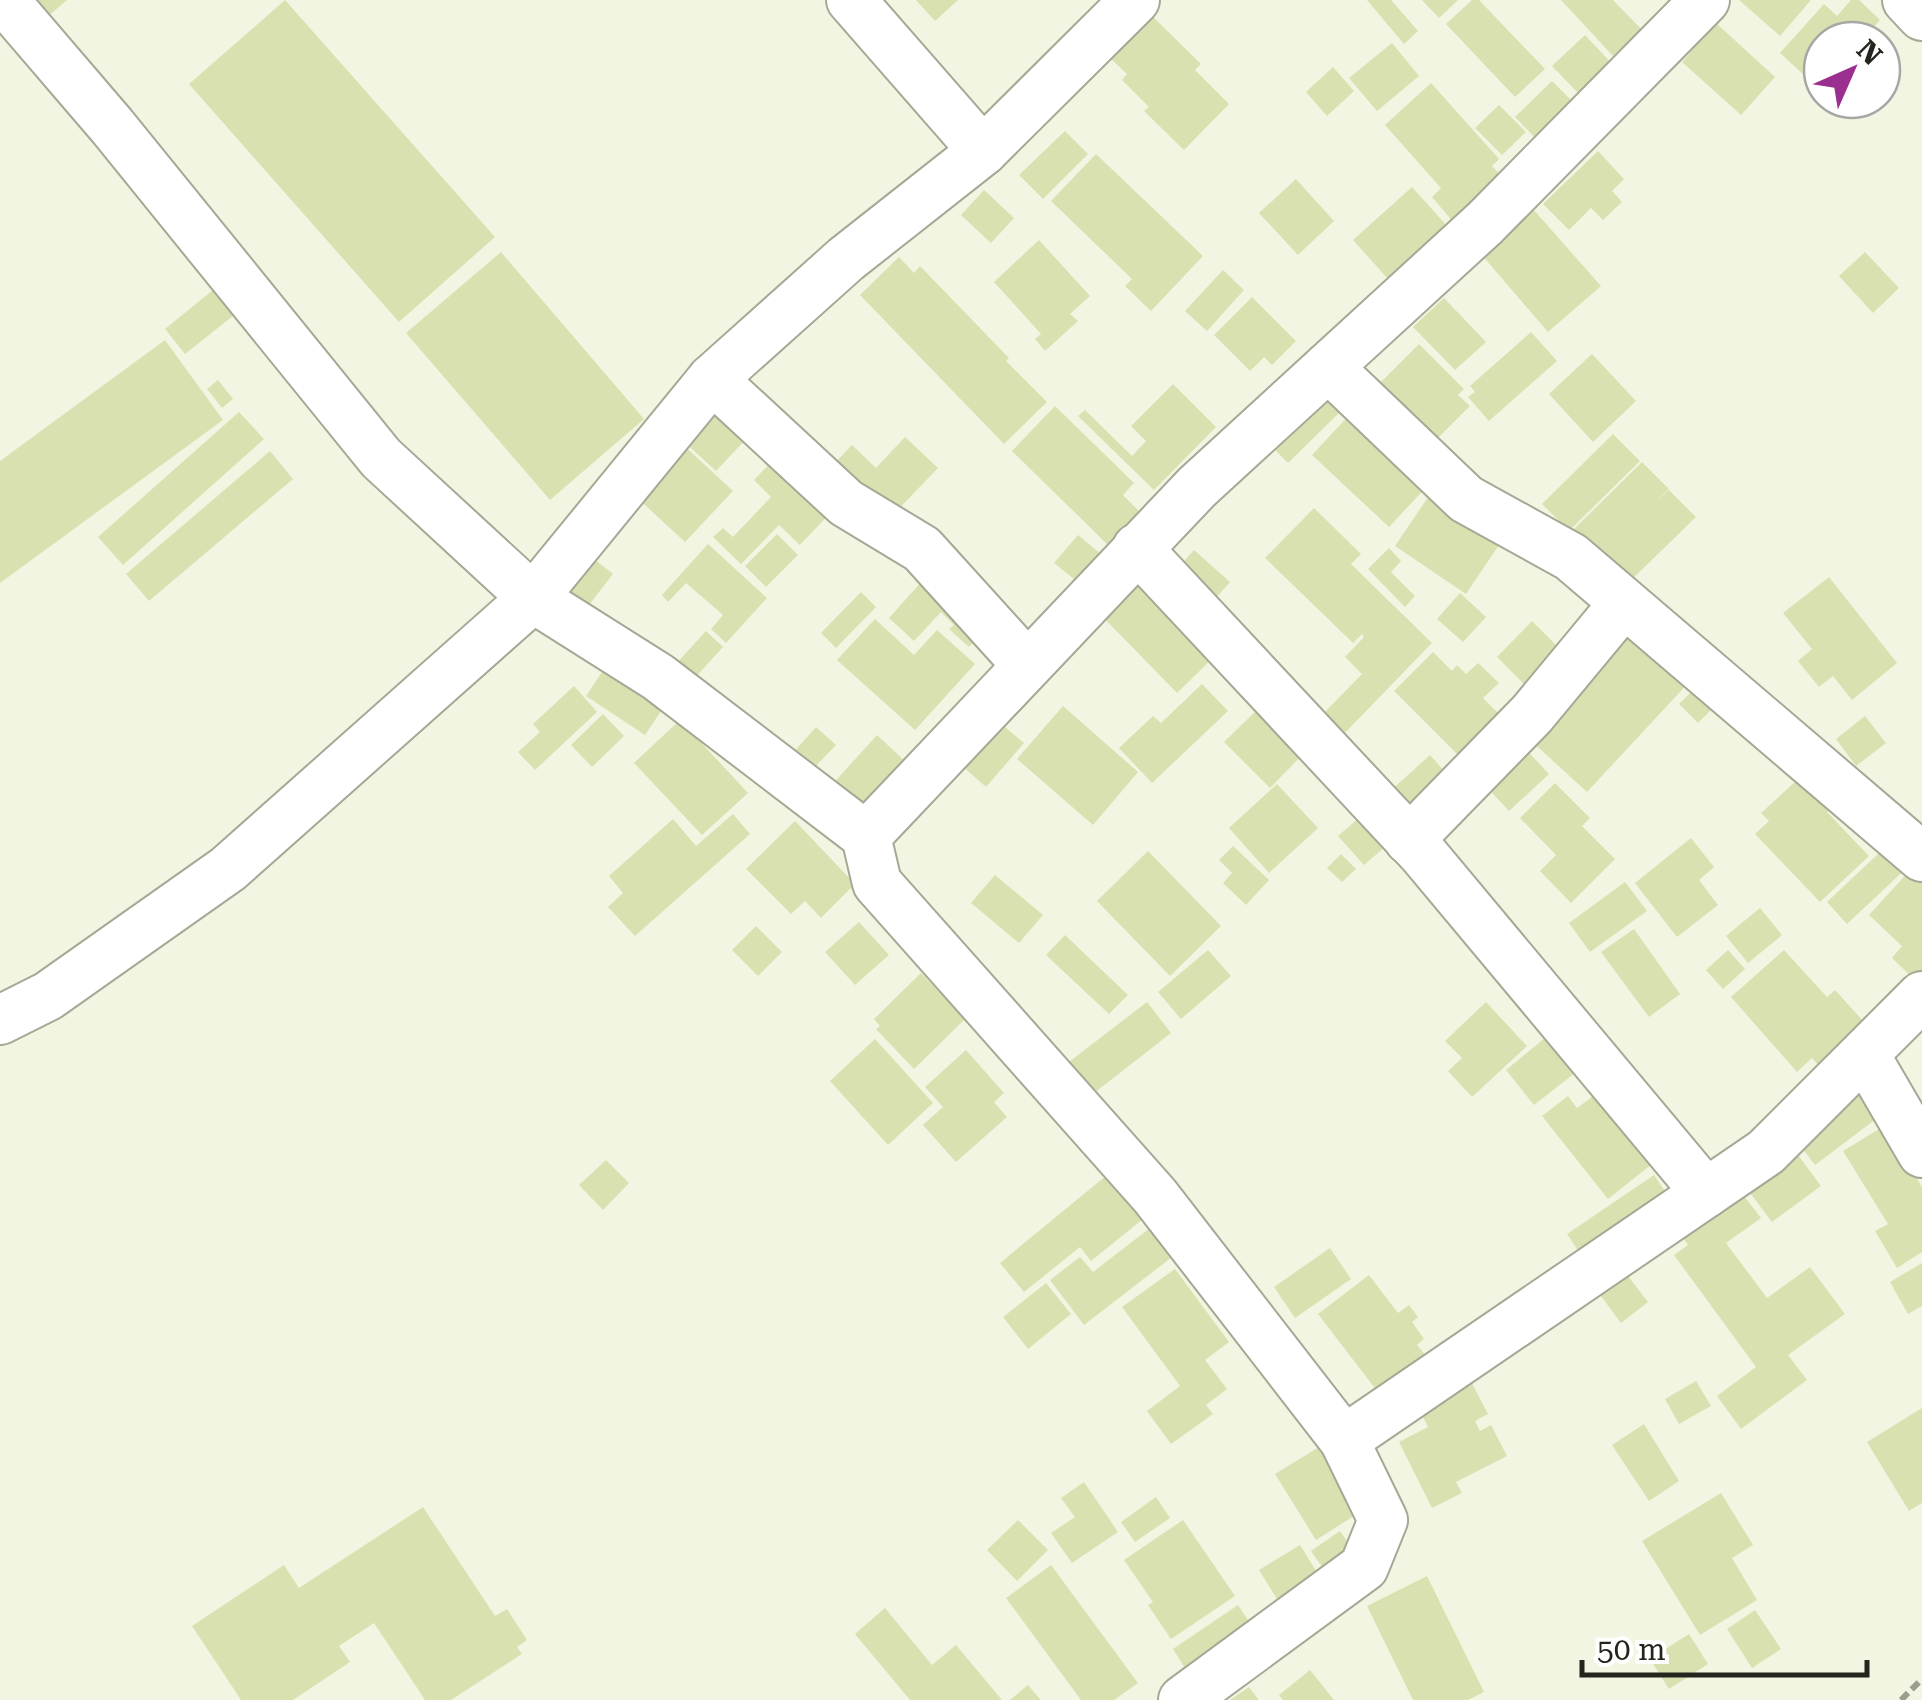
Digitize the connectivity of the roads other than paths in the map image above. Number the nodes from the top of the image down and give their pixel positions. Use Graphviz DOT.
graph roads {
  1 [pos="4,0"];
  2 [pos="851,0"];
  3 [pos="1135,0"];
  4 [pos="1706,0"];
  5 [pos="1907,0"];
  6 [pos="1922,16"];
  7 [pos="983,150"];
  8 [pos="1328,368"];
  9 [pos="712,380"];
  10 [pos="1137,548"];
  11 [pos="533,598"];
  12 [pos="1624,603"];
  13 [pos="1027,665"];
  14 [pos="866,836"];
  15 [pos="1409,840"];
  16 [pos="1922,857"];
  17 [pos="1922,996"];
  18 [pos="0,1020"];
  19 [pos="1865,1055"];
  20 [pos="1922,1154"];
  21 [pos="1706,1193"];
  22 [pos="1344,1440"];
  23 [pos="1183,1700"];
  1 -- 11 [label="street"];
  2 -- 7 [label="street"];
  3 -- 7 [label="street"];
  4 -- 8 [label="street"];
  5 -- 6 [label="street"];
  7 -- 9 [label="street"];
  8 -- 10 [label="street"];
  8 -- 12 [label="street"];
  9 -- 11 [label="street"];
  9 -- 13 [label="street"];
  10 -- 13 [label="street"];
  10 -- 15 [label="street"];
  11 -- 14 [label="street"];
  11 -- 18 [label="street"];
  12 -- 15 [label="street"];
  12 -- 16 [label="street"];
  13 -- 14 [label="street"];
  14 -- 22 [label="street"];
  15 -- 21 [label="street"];
  17 -- 19 [label="street"];
  19 -- 20 [label="street"];
  19 -- 21 [label="street"];
  21 -- 22 [label="street"];
  22 -- 23 [label="street"];
}
